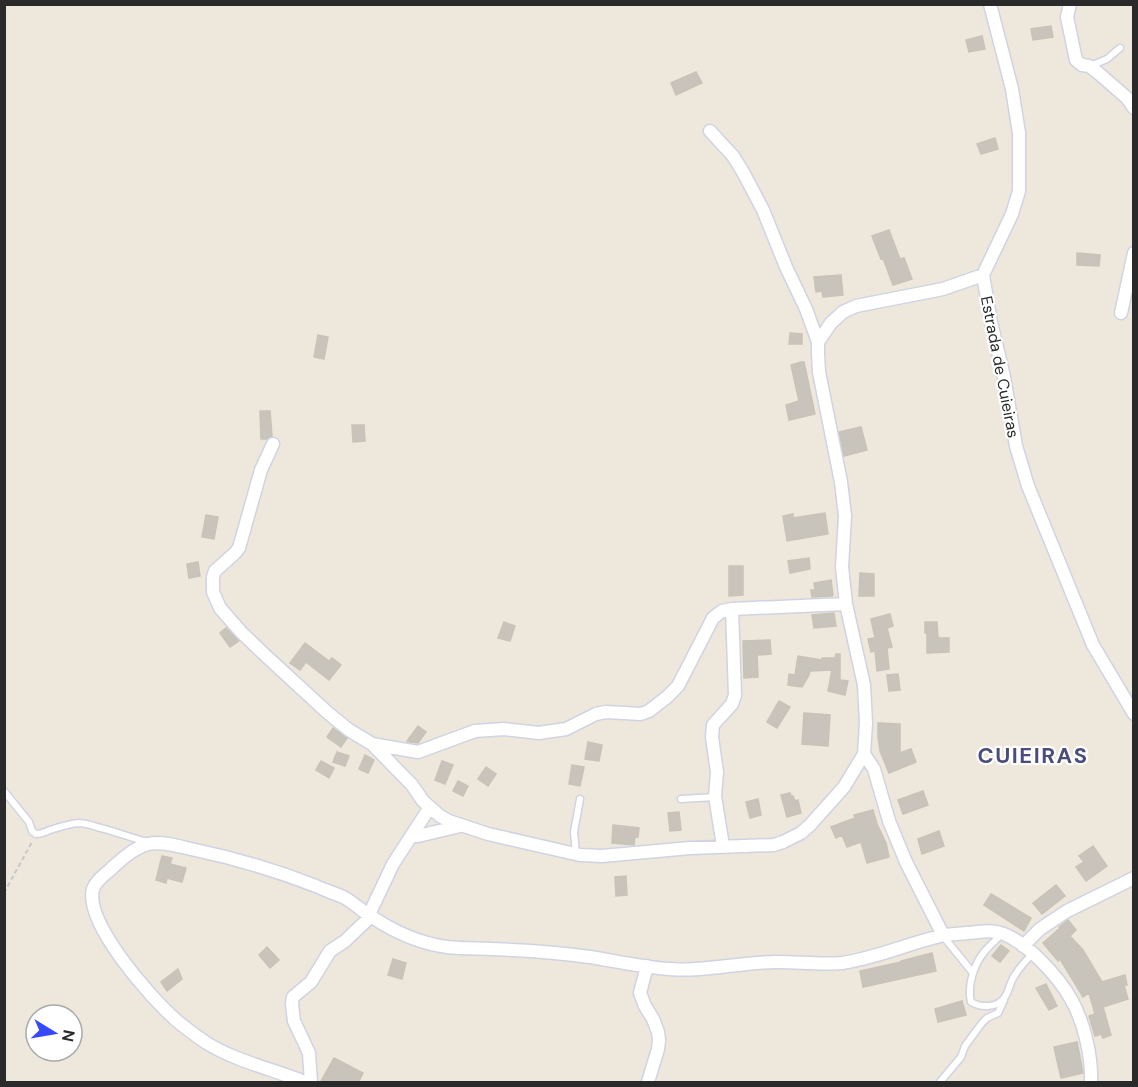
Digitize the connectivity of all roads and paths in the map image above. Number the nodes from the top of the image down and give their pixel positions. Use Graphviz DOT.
graph roads {
  1 [pos="990,4"];
  2 [pos="1070,4"];
  3 [pos="1120,48"];
  4 [pos="1089,66"];
  5 [pos="1134,108"];
  6 [pos="710,131"];
  7 [pos="1134,253"];
  8 [pos="983,275"];
  9 [pos="1121,313"];
  10 [pos="818,342"];
  11 [pos="273,444"];
  12 [pos="846,604"];
  13 [pos="732,609"];
  14 [pos="1134,714"];
  15 [pos="372,744"];
  16 [pos="864,754"];
  17 [pos="4,791"];
  18 [pos="715,797"];
  19 [pos="580,799"];
  20 [pos="681,799"];
  21 [pos="430,807"];
  22 [pos="463,825"];
  23 [pos="36,834"];
  24 [pos="412,836"];
  25 [pos="152,843"];
  26 [pos="723,846"];
  27 [pos="576,855"];
  28 [pos="1134,878"];
  29 [pos="4,893"];
  30 [pos="369,915"];
  31 [pos="1002,933"];
  32 [pos="943,935"];
  33 [pos="1028,950"];
  34 [pos="647,966"];
  35 [pos="974,973"];
  36 [pos="1006,996"];
  37 [pos="305,1083"];
  38 [pos="311,1083"];
  39 [pos="648,1083"];
  40 [pos="940,1083"];
  41 [pos="1091,1083"];
  1 -- 8 [label="street, Estrada de Cuieiras"];
  2 -- 4 [label="street"];
  3 -- 4 [label="lane"];
  4 -- 5 [label="street"];
  6 -- 10 [label="street"];
  7 -- 9 [label="street"];
  8 -- 10 [label="street"];
  8 -- 14 [label="street, Estrada de Cuieiras"];
  10 -- 12 [label="street"];
  11 -- 15 [label="street"];
  12 -- 13 [label="street"];
  12 -- 16 [label="street"];
  13 -- 15 [label="street"];
  13 -- 18 [label="street"];
  15 -- 21 [label="street"];
  16 -- 26 [label="street"];
  16 -- 32 [label="street"];
  17 -- 23 [label="lane"];
  18 -- 20 [label="lane"];
  18 -- 26 [label="street"];
  19 -- 27 [label="lane"];
  21 -- 22 [label="street"];
  21 -- 24 [label="street"];
  22 -- 24 [label="street"];
  22 -- 27 [label="street"];
  23 -- 25 [label="lane"];
  23 -- 29 [label="path"];
  24 -- 30 [label="street"];
  25 -- 30 [label="street"];
  25 -- 37 [label="street"];
  26 -- 27 [label="street"];
  28 -- 33 [label="street"];
  30 -- 34 [label="street"];
  30 -- 38 [label="street"];
  31 -- 32 [label="street"];
  31 -- 33 [label="street"];
  31 -- 35 [label="lane"];
  32 -- 34 [label="street"];
  32 -- 35 [label="lane"];
  33 -- 36 [label="lane"];
  33 -- 41 [label="street"];
  34 -- 39 [label="street"];
  35 -- 36 [label="lane"];
  36 -- 40 [label="lane"];
}
